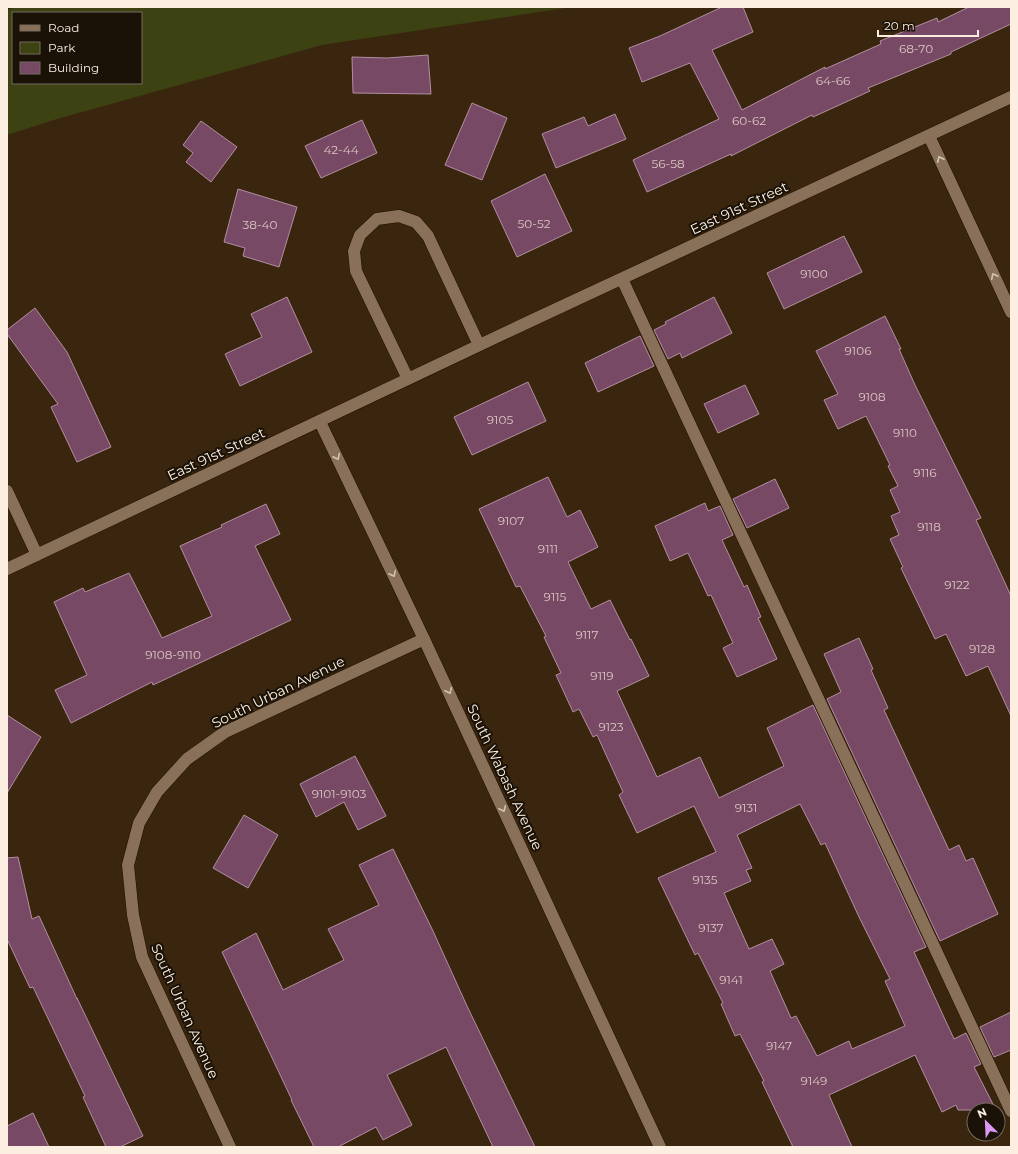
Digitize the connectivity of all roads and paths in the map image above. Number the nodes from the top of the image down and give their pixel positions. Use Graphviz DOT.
graph roads {
  1 [pos="1011,97"];
  2 [pos="929,136"];
  3 [pos="622,279"];
  4 [pos="1011,312"];
  5 [pos="479,345"];
  6 [pos="408,379"];
  7 [pos="320,422"];
  8 [pos="7,491"];
  9 [pos="37,555"];
  10 [pos="7,569"];
  11 [pos="424,638"];
  12 [pos="1011,1111"];
  13 [pos="230,1147"];
  14 [pos="660,1147"];
  1 -- 2 [label="street, East 91st Street"];
  2 -- 3 [label="street, East 91st Street"];
  4 -- 2 [label="street, one-way"];
  3 -- 5 [label="street, East 91st Street"];
  3 -- 12 [label="street"];
  5 -- 6 [label="street, East 91st Street"];
  5 -- 6 [label="street"];
  6 -- 7 [label="street, East 91st Street"];
  7 -- 9 [label="street, East 91st Street"];
  7 -- 11 [label="street, South Wabash Avenue, one-way"];
  8 -- 9 [label="street"];
  9 -- 10 [label="street, East 91st Street"];
  11 -- 13 [label="street, South Urban Avenue"];
  11 -- 14 [label="street, South Wabash Avenue, one-way"];
}
